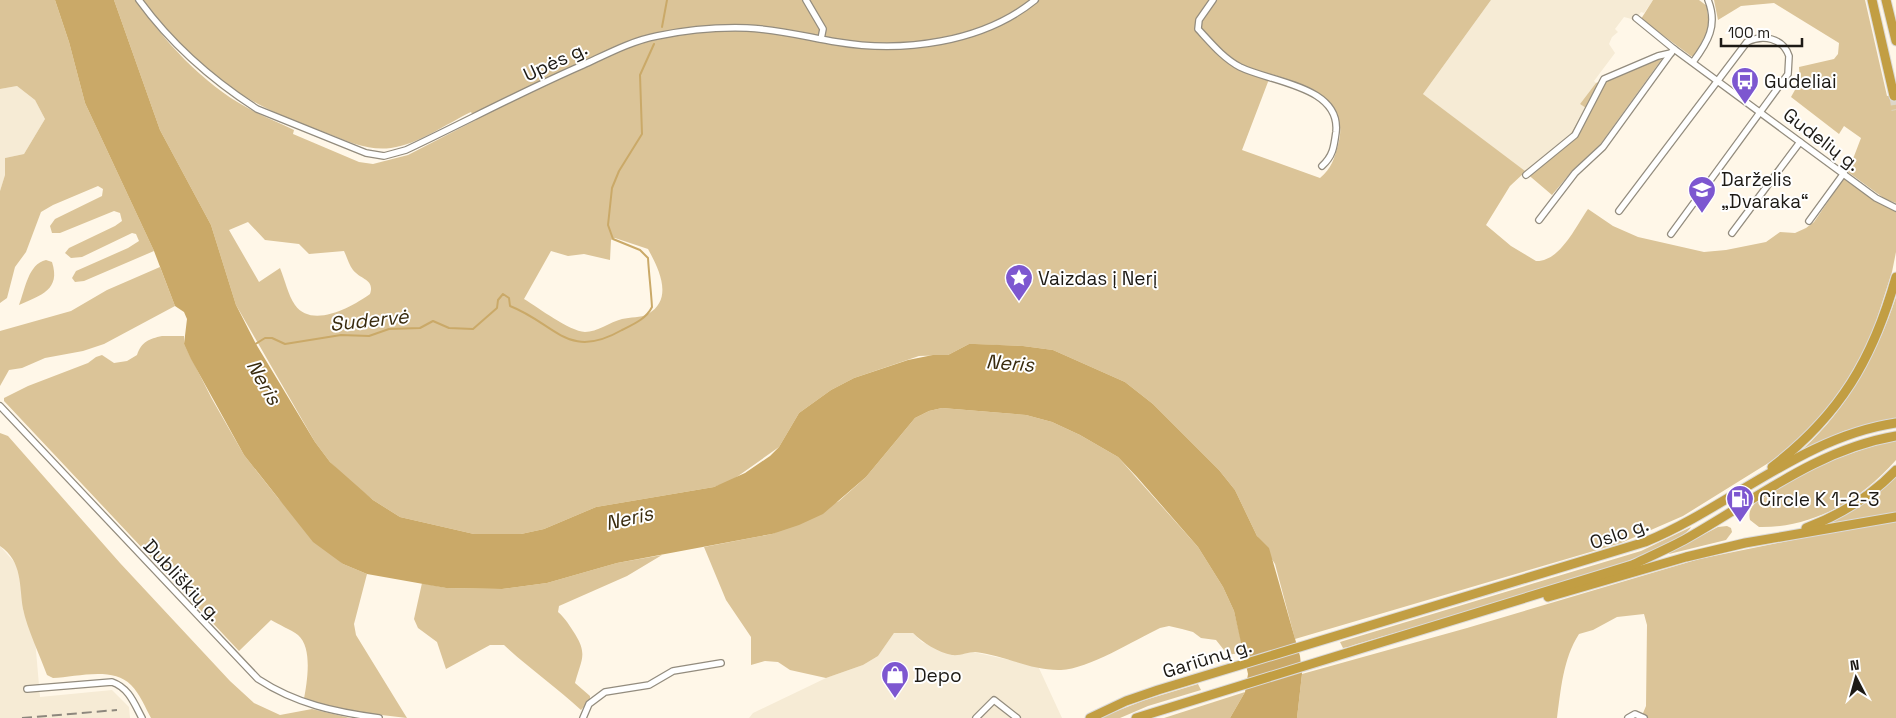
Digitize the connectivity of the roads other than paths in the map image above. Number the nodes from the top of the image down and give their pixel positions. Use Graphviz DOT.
graph roads {
  1 [pos="139,0"];
  2 [pos="806,0"];
  3 [pos="1035,0"];
  4 [pos="1213,0"];
  5 [pos="1708,0"];
  6 [pos="1872,0"];
  7 [pos="1886,0"];
  8 [pos="1636,18"];
  9 [pos="821,39"];
  10 [pos="1896,41"];
  11 [pos="1673,51"];
  12 [pos="1693,62"];
  13 [pos="1719,81"];
  14 [pos="1894,96"];
  15 [pos="1761,112"];
  16 [pos="1800,142"];
  17 [pos="1322,166"];
  18 [pos="1844,173"];
  19 [pos="1526,175"];
  20 [pos="1896,208"];
  21 [pos="1619,211"];
  22 [pos="1539,220"];
  23 [pos="1810,222"];
  24 [pos="1671,234"];
  25 [pos="1732,234"];
  26 [pos="1896,277"];
  27 [pos="1,408"];
  28 [pos="1896,423"];
  29 [pos="1896,436"];
  30 [pos="1896,470"];
  31 [pos="1741,490"];
  32 [pos="1896,517"];
  33 [pos="1782,535"];
  34 [pos="1406,635"];
  35 [pos="1336,637"];
  36 [pos="1342,654"];
  37 [pos="721,663"];
  38 [pos="27,689"];
  39 [pos="142,718"];
  40 [pos="379,718"];
  41 [pos="583,718"];
  42 [pos="976,718"];
  43 [pos="1017,718"];
  44 [pos="1090,718"];
  45 [pos="1136,718"];
  46 [pos="1628,718"];
  47 [pos="1644,718"];
  1 -- 9 [label="street, Upės g."];
  2 -- 9 [label="street"];
  3 -- 9 [label="street, Upės g."];
  4 -- 17 [label="street"];
  5 -- 12 [label="street"];
  6 -- 14 [label="highway"];
  7 -- 10 [label="highway"];
  8 -- 11 [label="street, Gudelių g."];
  11 -- 12 [label="street, Gudelių g."];
  11 -- 19 [label="street"];
  11 -- 22 [label="street"];
  12 -- 13 [label="street, Gudelių g."];
  13 -- 15 [label="street, Gudelių g."];
  13 -- 15 [label="street"];
  13 -- 21 [label="street"];
  15 -- 16 [label="street, Gudelių g."];
  15 -- 24 [label="street"];
  16 -- 18 [label="street, Gudelių g."];
  16 -- 25 [label="street"];
  18 -- 20 [label="street, Gudelių g."];
  18 -- 23 [label="street"];
  26 -- 31 [label="highway"];
  27 -- 40 [label="street, Dubliškių g."];
  28 -- 31 [label="highway, Oslo g."];
  29 -- 34 [label="highway, Oslo g."];
  30 -- 33 [label="highway"];
  31 -- 35 [label="highway, Oslo g."];
  32 -- 33 [label="highway"];
  33 -- 34 [label="highway"];
  34 -- 36 [label="highway, Oslo g."];
  35 -- 44 [label="highway, Gariūnų g."];
  36 -- 45 [label="highway, Gariūnų g."];
  37 -- 41 [label="street"];
  38 -- 39 [label="street"];
  42 -- 43 [label="street"];
  46 -- 47 [label="street"];
}
